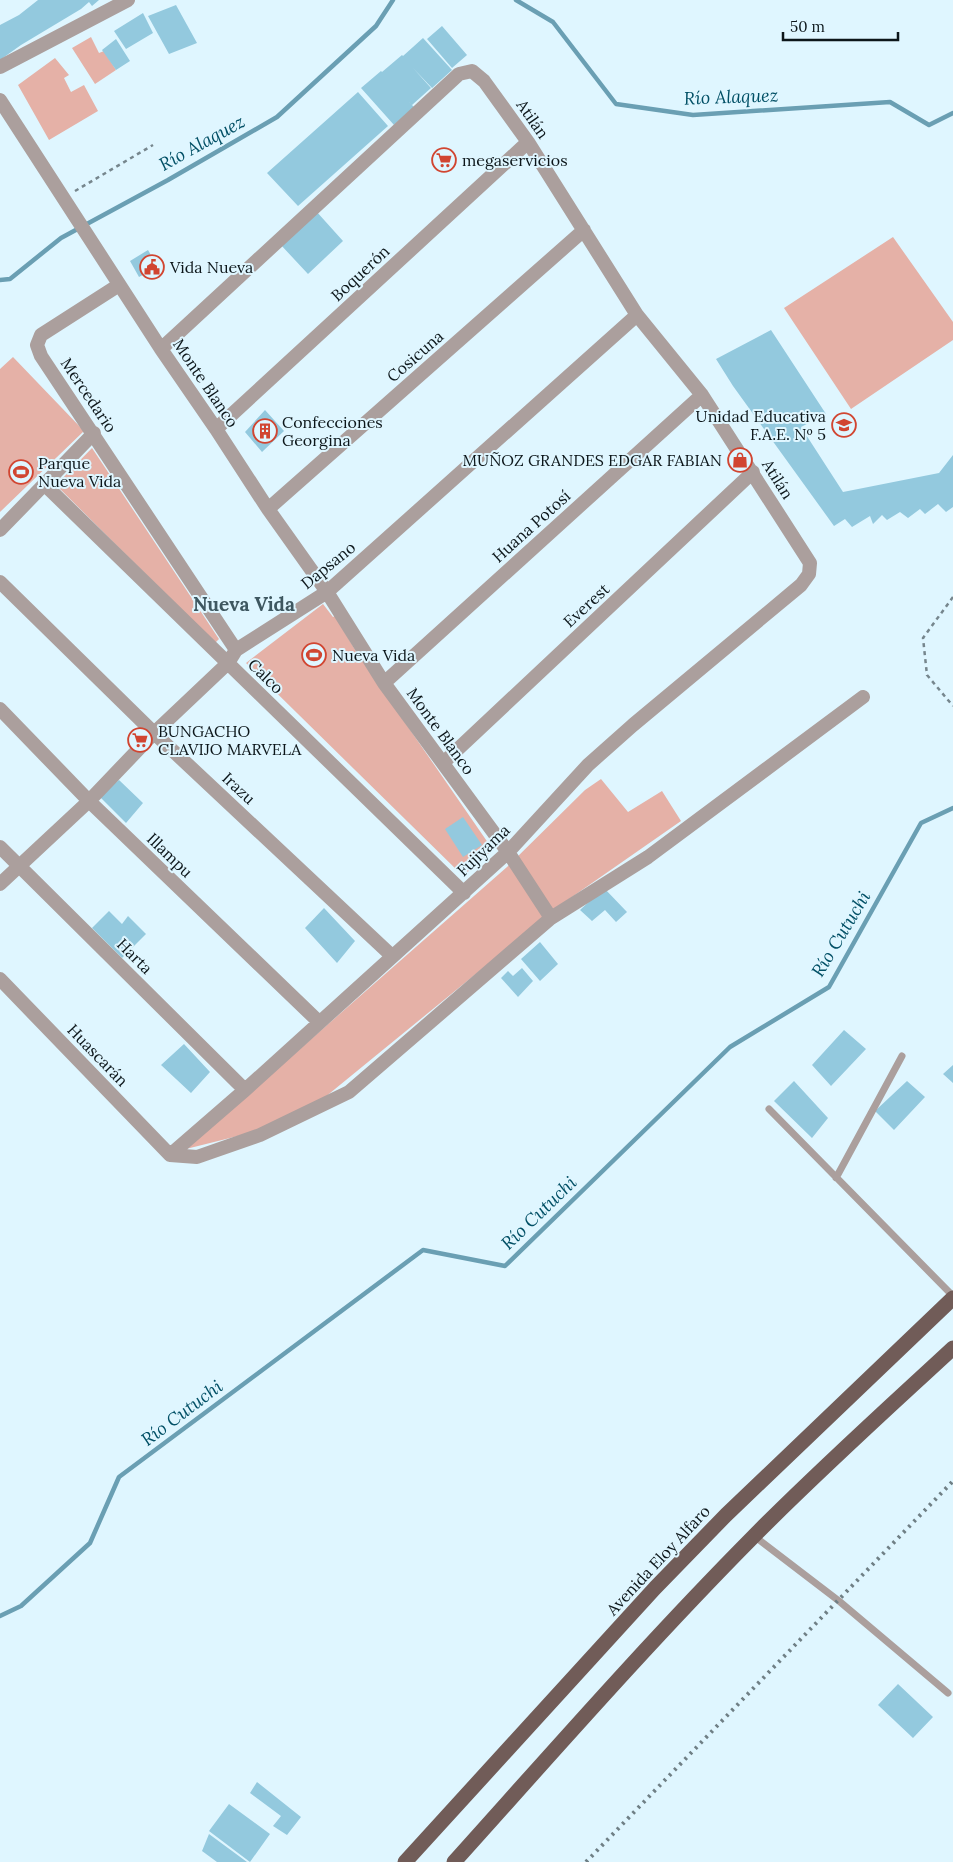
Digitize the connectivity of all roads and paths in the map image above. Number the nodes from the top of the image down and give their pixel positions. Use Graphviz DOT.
graph roads {
  1 [pos="128,0"];
  2 [pos="0,67"];
  3 [pos="0,100"];
  4 [pos="528,142"];
  5 [pos="153,145"];
  6 [pos="65,202"];
  7 [pos="584,230"];
  8 [pos="119,285"];
  9 [pos="637,315"];
  10 [pos="161,349"];
  11 [pos="702,394"];
  12 [pos="216,429"];
  13 [pos="94,433"];
  14 [pos="753,472"];
  15 [pos="44,484"];
  16 [pos="268,509"];
  17 [pos="0,530"];
  18 [pos="810,563"];
  19 [pos="0,582"];
  20 [pos="327,592"];
  21 [pos="953,597"];
  22 [pos="236,650"];
  23 [pos="228,663"];
  24 [pos="384,682"];
  25 [pos="862,697"];
  26 [pos="953,706"];
  27 [pos="0,709"];
  28 [pos="154,732"];
  29 [pos="443,763"];
  30 [pos="89,801"];
  31 [pos="0,847"];
  32 [pos="508,852"];
  33 [pos="20,867"];
  34 [pos="0,884"];
  35 [pos="464,893"];
  36 [pos="551,918"];
  37 [pos="392,956"];
  38 [pos="0,979"];
  39 [pos="319,1022"];
  40 [pos="902,1056"];
  41 [pos="245,1090"];
  42 [pos="769,1109"];
  43 [pos="170,1156"];
  44 [pos="836,1178"];
  45 [pos="953,1297"];
  46 [pos="953,1348"];
  47 [pos="754,1536"];
  48 [pos="948,1693"];
  49 [pos="405,1862"];
  50 [pos="454,1862"];
  1 -- 2 [label="street"];
  3 -- 6 [label="street"];
  4 -- 7 [label="street, Atilán"];
  4 -- 10 [label="street, Atilán"];
  4 -- 12 [label="street, Boquerón"];
  5 -- 6 [label="path"];
  6 -- 8 [label="street, Monte Blanco"];
  7 -- 9 [label="street, Atilán"];
  7 -- 16 [label="street, Cosicuna"];
  8 -- 10 [label="street, Monte Blanco"];
  8 -- 13 [label="street, Mercedario"];
  9 -- 11 [label="street, Atilán"];
  9 -- 20 [label="street, Dapsano"];
  10 -- 12 [label="street, Monte Blanco"];
  11 -- 14 [label="street, Atilán"];
  11 -- 24 [label="street, Huana Potosí"];
  12 -- 16 [label="street, Monte Blanco"];
  13 -- 15 [label="street"];
  13 -- 22 [label="street, Mercedario"];
  14 -- 18 [label="street, Atilán"];
  14 -- 29 [label="street, Everest"];
  15 -- 17 [label="street"];
  15 -- 23 [label="street, Calco"];
  16 -- 20 [label="street, Monte Blanco"];
  18 -- 32 [label="street, Fujiyama"];
  19 -- 28 [label="street, Irazu"];
  20 -- 22 [label="street, Dapsano"];
  20 -- 24 [label="street, Monte Blanco"];
  21 -- 26 [label="path"];
  22 -- 23 [label="street, Dapsano"];
  23 -- 28 [label="street, Dapsano"];
  23 -- 35 [label="street, Calco"];
  24 -- 29 [label="street, Monte Blanco"];
  25 -- 36 [label="street"];
  27 -- 30 [label="street, Illampu"];
  28 -- 30 [label="street, Dapsano"];
  28 -- 37 [label="street, Irazu"];
  29 -- 32 [label="street, Monte Blanco"];
  30 -- 33 [label="street, Dapsano"];
  30 -- 39 [label="street, Illampu"];
  31 -- 33 [label="street, Harta"];
  32 -- 35 [label="street, Fujiyama"];
  32 -- 36 [label="street, Monte Blanco"];
  33 -- 34 [label="street, Dapsano"];
  33 -- 41 [label="street, Harta"];
  35 -- 37 [label="street, Fujiyama"];
  36 -- 43 [label="street"];
  37 -- 39 [label="street, Fujiyama"];
  38 -- 43 [label="street, Huascarán"];
  39 -- 41 [label="street, Fujiyama"];
  40 -- 44 [label="lane"];
  41 -- 43 [label="street, Fujiyama"];
  42 -- 44 [label="lane"];
  44 -- 45 [label="lane"];
  45 -- 49 [label="main road, Avenida Eloy Alfaro"];
  46 -- 47 [label="main road"];
  47 -- 48 [label="lane"];
  47 -- 50 [label="main road"];
}
